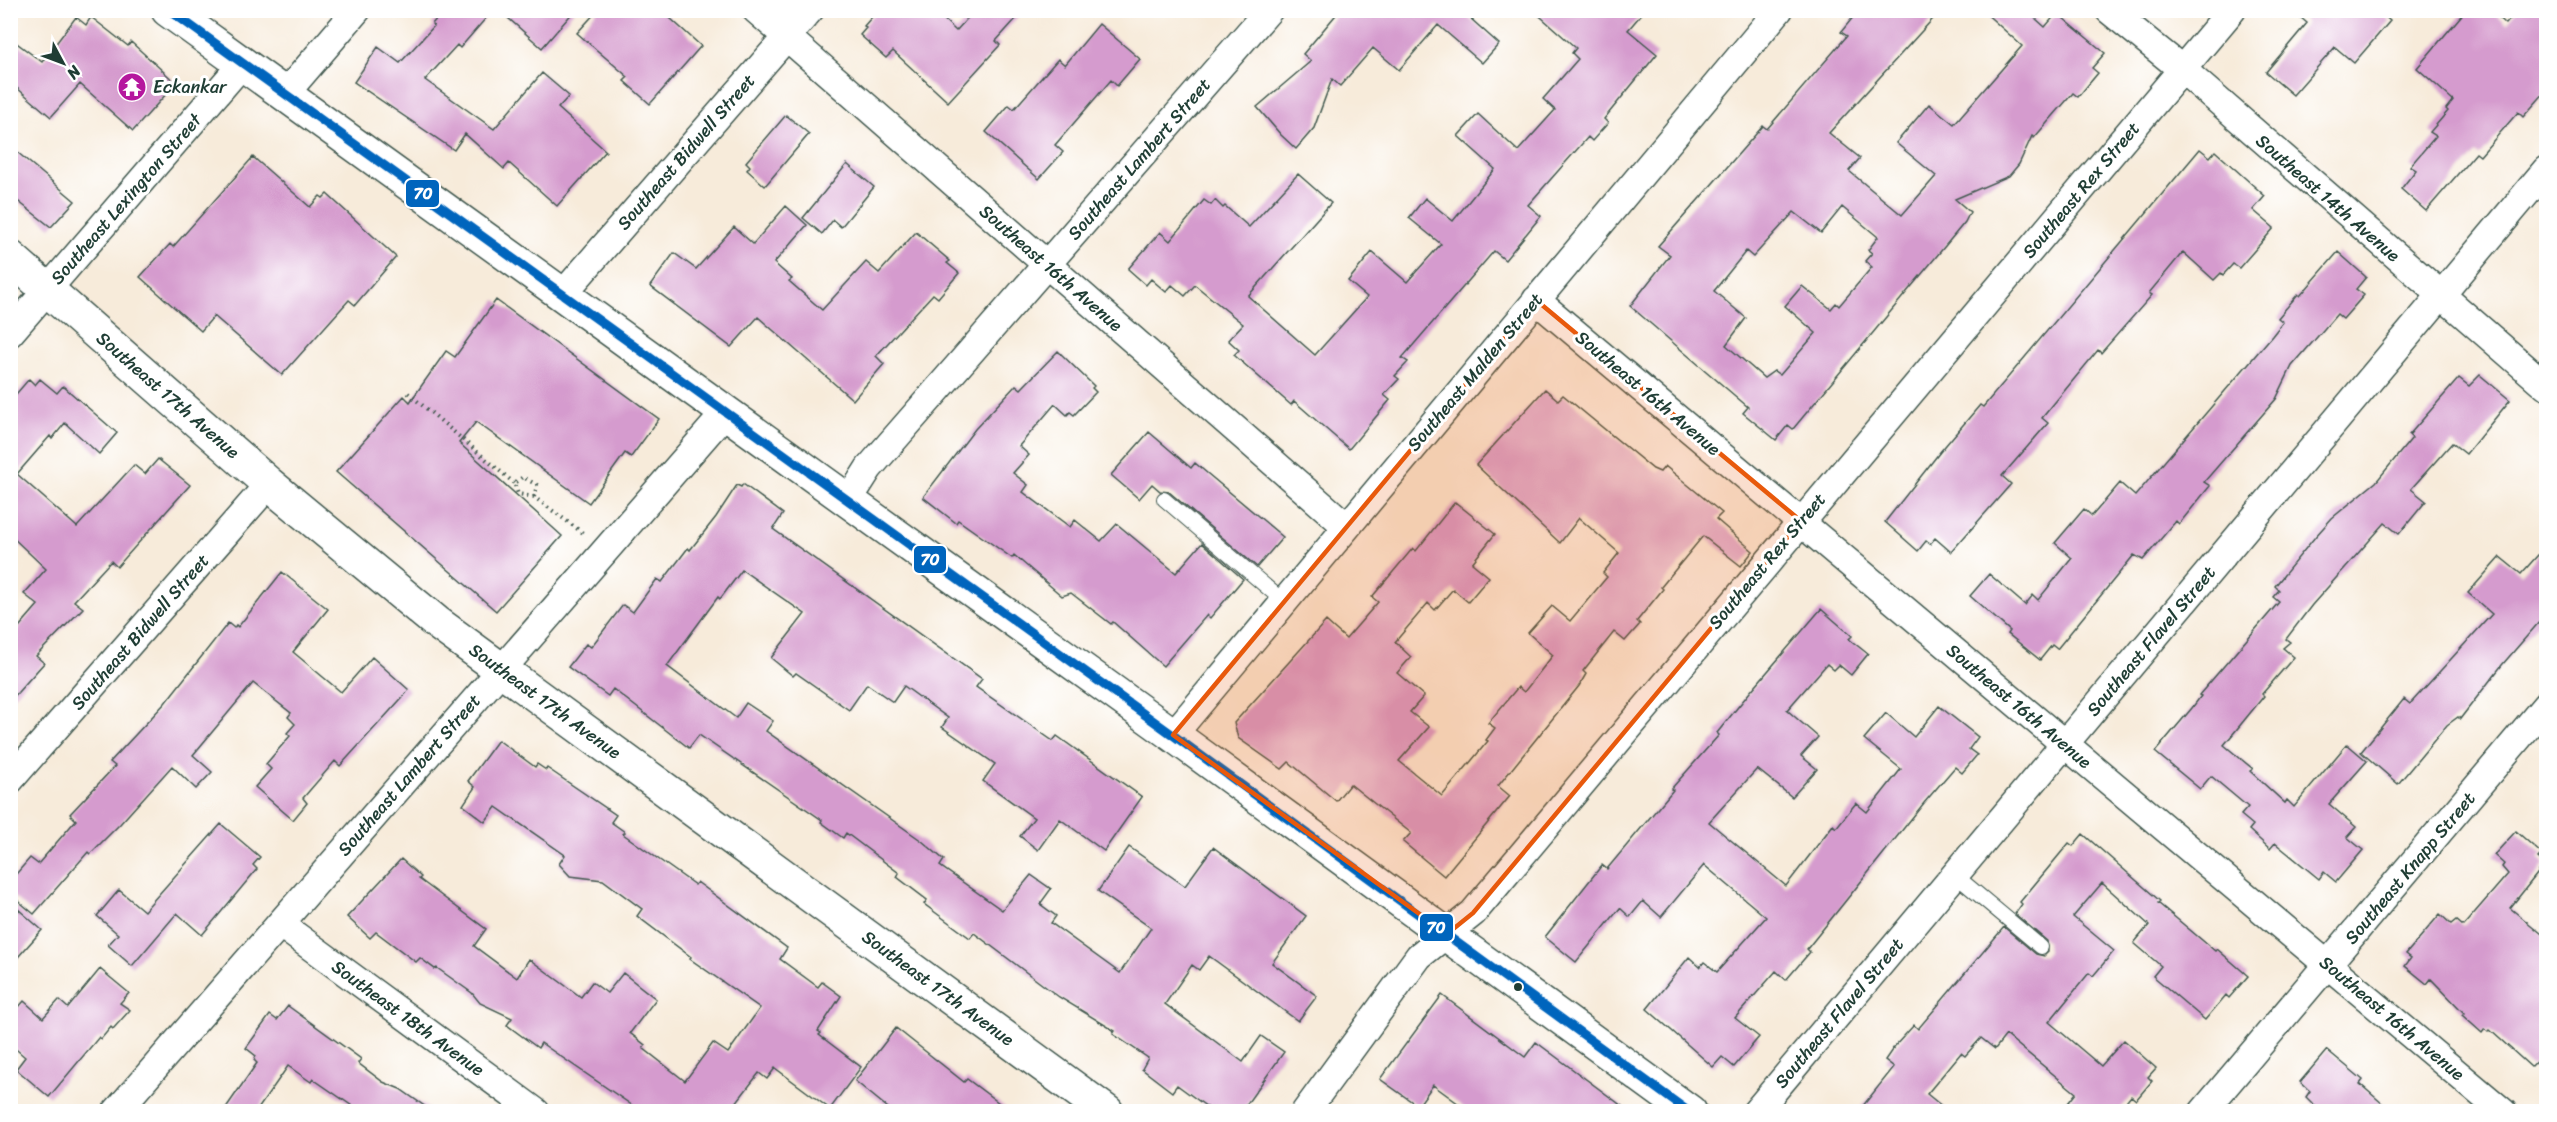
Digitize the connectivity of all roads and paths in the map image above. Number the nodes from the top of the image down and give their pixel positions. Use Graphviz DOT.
graph roads {
  1 [pos="168,10"];
  2 [pos="357,10"];
  3 [pos="756,10"];
  4 [pos="810,10"];
  5 [pos="1269,10"];
  6 [pos="1779,10"];
  7 [pos="2109,10"];
  8 [pos="2232,10"];
  9 [pos="786,37"];
  10 [pos="242,64"];
  11 [pos="2183,70"];
  12 [pos="285,94"];
  13 [pos="2547,170"];
  14 [pos="10,257"];
  15 [pos="1046,264"];
  16 [pos="48,290"];
  17 [pos="562,295"];
  18 [pos="2440,296"];
  19 [pos="1536,300"];
  20 [pos="10,333"];
  21 [pos="2547,386"];
  22 [pos="408,393"];
  23 [pos="726,412"];
  24 [pos="514,483"];
  25 [pos="269,484"];
  26 [pos="534,497"];
  27 [pos="1164,499"];
  28 [pos="848,501"];
  29 [pos="1801,521"];
  30 [pos="1346,526"];
  31 [pos="603,552"];
  32 [pos="1283,601"];
  33 [pos="501,669"];
  34 [pos="2547,705"];
  35 [pos="1173,735"];
  36 [pos="2064,745"];
  37 [pos="10,780"];
  38 [pos="1955,875"];
  39 [pos="280,924"];
  40 [pos="1447,934"];
  41 [pos="2041,947"];
  42 [pos="2328,965"];
  43 [pos="117,1112"];
  44 [pos="536,1112"];
  45 [pos="1107,1112"];
  46 [pos="1305,1112"];
  47 [pos="1690,1112"];
  48 [pos="1756,1112"];
  49 [pos="2203,1112"];
  50 [pos="2503,1112"];
  1 -- 10 [label="main road"];
  2 -- 12 [label="street"];
  3 -- 9 [label="street, Southeast 16th Avenue"];
  4 -- 9 [label="street, Southeast Bidwell Street"];
  5 -- 15 [label="street, Southeast Lambert Street"];
  6 -- 19 [label="street, Southeast Malden Street"];
  7 -- 11 [label="street, Southeast 14th Avenue"];
  8 -- 11 [label="street, Southeast Rex Street"];
  9 -- 15 [label="street, Southeast 16th Avenue"];
  9 -- 17 [label="street, Southeast Bidwell Street"];
  10 -- 12 [label="main road"];
  10 -- 16 [label="street, Southeast Lexington Street"];
  11 -- 18 [label="street, Southeast 14th Avenue"];
  11 -- 29 [label="street, Southeast Rex Street"];
  12 -- 17 [label="main road"];
  13 -- 18 [label="street, Southeast Flavel Street"];
  14 -- 16 [label="main road, Southeast 17th Avenue"];
  15 -- 28 [label="street, Southeast Lambert Street"];
  15 -- 30 [label="street, Southeast 16th Avenue"];
  16 -- 20 [label="street, Southeast Lexington Street"];
  16 -- 25 [label="main road, Southeast 17th Avenue"];
  17 -- 23 [label="main road"];
  18 -- 21 [label="street, Southeast 14th Avenue"];
  18 -- 36 [label="street, Southeast Flavel Street"];
  19 -- 29 [label="street, Southeast 16th Avenue"];
  19 -- 30 [label="street, Southeast Malden Street"];
  22 -- 24 [label="path"];
  23 -- 28 [label="main road"];
  23 -- 31 [label="street, Southeast Lambert Street"];
  24 -- 26 [label="path"];
  24 -- 26 [label="path"];
  25 -- 33 [label="main road, Southeast 17th Avenue"];
  25 -- 37 [label="street, Southeast Bidwell Street"];
  26 -- 31 [label="path"];
  27 -- 32 [label="lane"];
  28 -- 35 [label="main road"];
  29 -- 36 [label="street, Southeast 16th Avenue"];
  29 -- 40 [label="street, Southeast Rex Street"];
  30 -- 32 [label="street, Southeast Malden Street"];
  31 -- 33 [label="street, Southeast Lambert Street"];
  32 -- 35 [label="street, Southeast Malden Street"];
  33 -- 39 [label="street, Southeast Lambert Street"];
  33 -- 45 [label="main road, Southeast 17th Avenue"];
  34 -- 42 [label="street, Southeast Knapp Street"];
  35 -- 40 [label="main road"];
  36 -- 38 [label="street, Southeast Flavel Street"];
  36 -- 42 [label="street, Southeast 16th Avenue"];
  38 -- 41 [label="lane"];
  38 -- 48 [label="street, Southeast Flavel Street"];
  39 -- 43 [label="street, Southeast Lambert Street"];
  39 -- 44 [label="street, Southeast 18th Avenue"];
  40 -- 46 [label="street, Southeast Rex Street"];
  40 -- 47 [label="main road"];
  42 -- 49 [label="street, Southeast Knapp Street"];
  42 -- 50 [label="street, Southeast 16th Avenue"];
}
